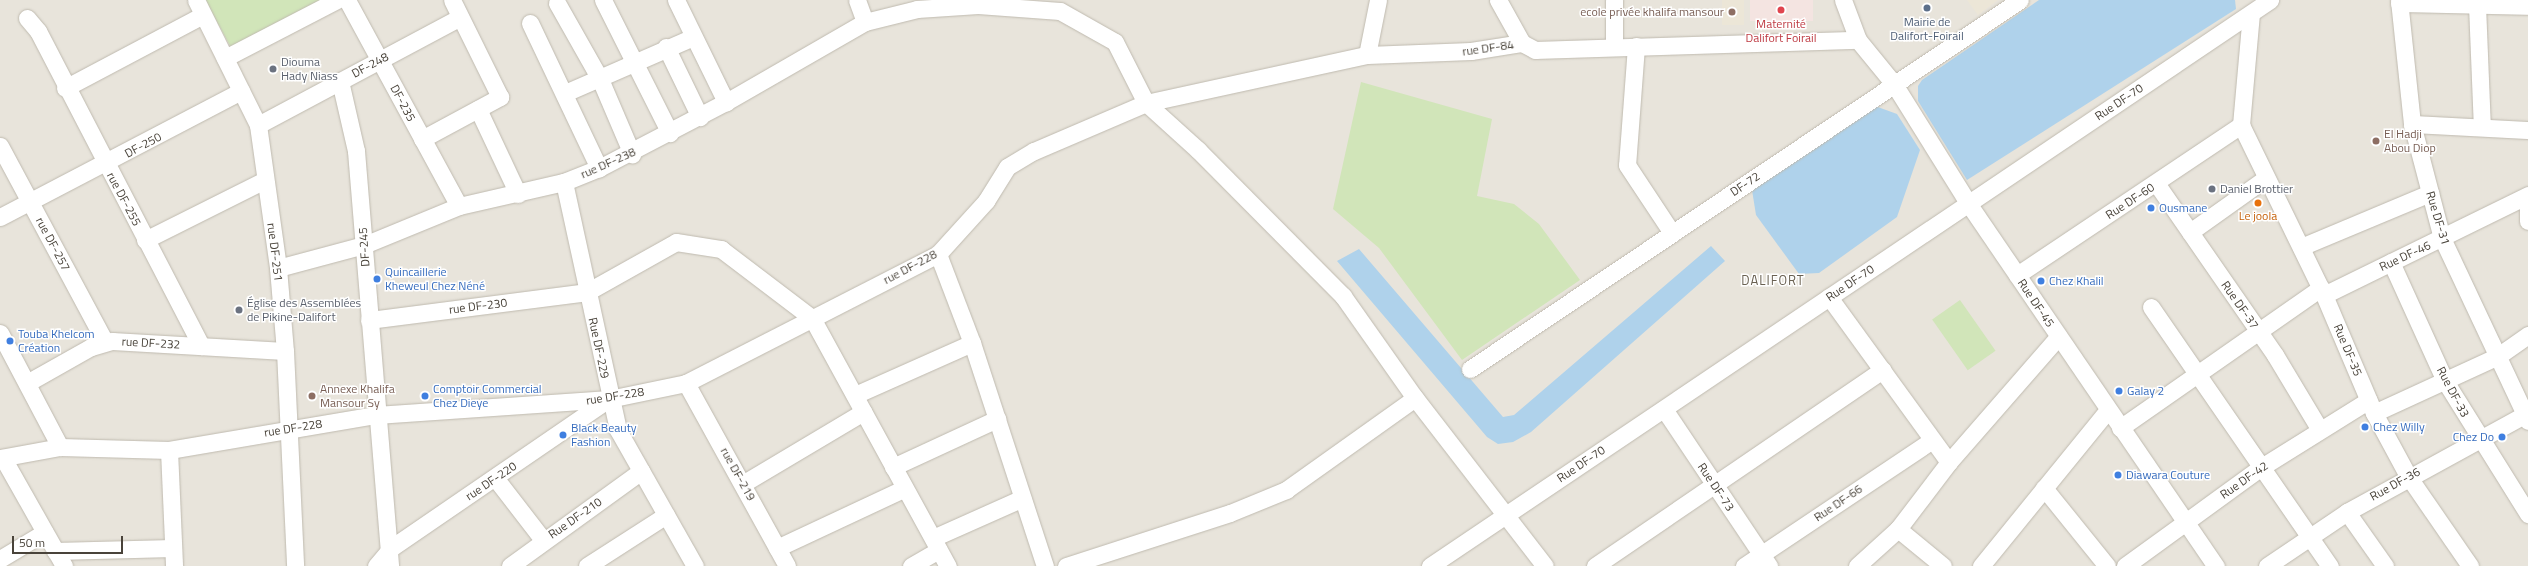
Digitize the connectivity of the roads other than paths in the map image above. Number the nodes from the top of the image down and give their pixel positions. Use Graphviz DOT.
graph roads {
  1 [pos="337,0"];
  2 [pos="347,0"];
  3 [pos="452,0"];
  4 [pos="603,0"];
  5 [pos="676,0"];
  6 [pos="857,0"];
  7 [pos="1378,0"];
  8 [pos="1482,0"];
  9 [pos="1614,0"];
  10 [pos="1843,0"];
  11 [pos="2020,0"];
  12 [pos="2270,0"];
  13 [pos="2399,1"];
  14 [pos="558,3"];
  15 [pos="1503,5"];
  16 [pos="2477,5"];
  17 [pos="1063,6"];
  18 [pos="2528,6"];
  19 [pos="200,7"];
  20 [pos="2251,13"];
  21 [pos="460,17"];
  22 [pos="27,18"];
  23 [pos="864,22"];
  24 [pos="530,23"];
  25 [pos="693,37"];
  26 [pos="1858,40"];
  27 [pos="1522,43"];
  28 [pos="1636,46"];
  29 [pos="666,47"];
  30 [pos="1614,47"];
  31 [pos="1367,55"];
  32 [pos="225,58"];
  33 [pos="380,60"];
  34 [pos="635,64"];
  35 [pos="600,79"];
  36 [pos="340,81"];
  37 [pos="1894,84"];
  38 [pos="65,88"];
  39 [pos="242,92"];
  40 [pos="565,93"];
  41 [pos="726,102"];
  42 [pos="1146,103"];
  43 [pos="478,109"];
  44 [pos="700,116"];
  45 [pos="2412,124"];
  46 [pos="258,125"];
  47 [pos="2241,125"];
  48 [pos="2482,127"];
  49 [pos="2528,130"];
  50 [pos="670,133"];
  51 [pos="422,139"];
  52 [pos="0,146"];
  53 [pos="632,154"];
  54 [pos="106,164"];
  55 [pos="600,168"];
  56 [pos="2266,178"];
  57 [pos="265,180"];
  58 [pos="564,182"];
  59 [pos="2156,183"];
  60 [pos="2430,193"];
  61 [pos="518,194"];
  62 [pos="2528,195"];
  63 [pos="31,200"];
  64 [pos="2528,200"];
  65 [pos="1968,203"];
  66 [pos="459,206"];
  67 [pos="0,217"];
  68 [pos="2528,220"];
  69 [pos="2190,232"];
  70 [pos="1672,233"];
  71 [pos="2442,238"];
  72 [pos="145,240"];
  73 [pos="364,245"];
  74 [pos="2301,248"];
  75 [pos="938,254"];
  76 [pos="2391,262"];
  77 [pos="278,268"];
  78 [pos="2017,275"];
  79 [pos="587,292"];
  80 [pos="2323,292"];
  81 [pos="1829,297"];
  82 [pos="2151,308"];
  83 [pos="812,318"];
  84 [pos="369,320"];
  85 [pos="2258,331"];
  86 [pos="0,333"];
  87 [pos="2528,336"];
  88 [pos="2058,337"];
  89 [pos="105,342"];
  90 [pos="972,343"];
  91 [pos="201,346"];
  92 [pos="285,351"];
  93 [pos="2498,356"];
  94 [pos="1470,369"];
  95 [pos="1882,370"];
  96 [pos="2195,374"];
  97 [pos="2445,381"];
  98 [pos="27,383"];
  99 [pos="686,383"];
  100 [pos="855,395"];
  101 [pos="1415,398"];
  102 [pos="609,399"];
  103 [pos="2371,407"];
  104 [pos="1664,408"];
  105 [pos="2108,410"];
  106 [pos="863,412"];
  107 [pos="376,416"];
  108 [pos="2527,417"];
  109 [pos="996,419"];
  110 [pos="289,428"];
  111 [pos="2120,428"];
  112 [pos="2320,430"];
  113 [pos="2479,439"];
  114 [pos="1932,440"];
  115 [pos="60,447"];
  116 [pos="168,450"];
  117 [pos="2,458"];
  118 [pos="1949,462"];
  119 [pos="893,466"];
  120 [pos="2260,468"];
  121 [pos="641,471"];
  122 [pos="2408,476"];
  123 [pos="496,479"];
  124 [pos="744,483"];
  125 [pos="1714,485"];
  126 [pos="905,488"];
  127 [pos="2044,488"];
  128 [pos="1023,498"];
  129 [pos="2347,512"];
  130 [pos="1507,514"];
  131 [pos="2528,514"];
  132 [pos="666,515"];
  133 [pos="2185,522"];
  134 [pos="1898,529"];
  135 [pos="45,532"];
  136 [pos="2308,537"];
  137 [pos="544,541"];
  138 [pos="936,544"];
  139 [pos="173,548"];
  140 [pos="391,548"];
  141 [pos="777,548"];
  142 [pos="55,551"];
  143 [pos="0,559"];
  144 [pos="1765,560"];
  145 [pos="1435,565"];
  146 [pos="64,566"];
  147 [pos="174,566"];
  148 [pos="295,566"];
  149 [pos="376,566"];
  150 [pos="390,566"];
  151 [pos="510,566"];
  152 [pos="587,566"];
  153 [pos="695,566"];
  154 [pos="787,566"];
  155 [pos="911,566"];
  156 [pos="948,566"];
  157 [pos="1045,566"];
  158 [pos="1066,566"];
  159 [pos="1546,566"];
  160 [pos="1595,566"];
  161 [pos="1744,566"];
  162 [pos="1857,566"];
  163 [pos="1943,566"];
  164 [pos="1981,566"];
  165 [pos="2107,566"];
  166 [pos="2124,566"];
  167 [pos="2216,566"];
  168 [pos="2267,566"];
  169 [pos="2330,566"];
  170 [pos="2385,566"];
  171 [pos="2470,566"];
  1 -- 32 [label="street"];
  2 -- 33 [label="street, DF-235 / DF-235"];
  3 -- 21 [label="street"];
  4 -- 34 [label="street"];
  5 -- 25 [label="street"];
  6 -- 23 [label="street"];
  7 -- 31 [label="street"];
  8 -- 15 [label="street"];
  9 -- 30 [label="street"];
  10 -- 26 [label="street, Rue DF-45"];
  11 -- 37 [label="street, DF-72 / DF-72"];
  12 -- 20 [label="street, Rue DF-70"];
  13 -- 16 [label="street"];
  13 -- 45 [label="street, Rue DF-31"];
  14 -- 35 [label="street"];
  15 -- 27 [label="street"];
  16 -- 18 [label="street"];
  16 -- 48 [label="street"];
  17 -- 23 [label="street, rue DF-238"];
  17 -- 42 [label="street"];
  19 -- 32 [label="street, rue DF-251"];
  19 -- 38 [label="street"];
  20 -- 47 [label="street"];
  20 -- 65 [label="street, Rue DF-70"];
  21 -- 33 [label="street, DF-248 / DF-248"];
  21 -- 43 [label="street"];
  22 -- 38 [label="street, rue DF-255"];
  23 -- 41 [label="street, rue DF-238"];
  24 -- 40 [label="street"];
  25 -- 29 [label="street"];
  25 -- 41 [label="street"];
  26 -- 28 [label="street, rue DF-84"];
  26 -- 37 [label="street, Rue DF-45"];
  27 -- 30 [label="street, rue DF-84"];
  27 -- 31 [label="street, rue DF-84"];
  28 -- 30 [label="street, rue DF-84"];
  28 -- 70 [label="street"];
  29 -- 34 [label="street"];
  29 -- 44 [label="street"];
  31 -- 42 [label="street, rue DF-84"];
  32 -- 39 [label="street, rue DF-251"];
  33 -- 36 [label="street, DF-248 / DF-248"];
  33 -- 51 [label="street, DF-235 / DF-235"];
  34 -- 35 [label="street"];
  34 -- 50 [label="street"];
  35 -- 40 [label="street"];
  35 -- 53 [label="street"];
  36 -- 46 [label="street, DF-248 / DF-248"];
  36 -- 73 [label="street, DF-245"];
  37 -- 65 [label="street, Rue DF-45"];
  37 -- 70 [label="street, DF-72 / DF-72"];
  38 -- 54 [label="street, rue DF-255"];
  39 -- 46 [label="street, rue DF-251"];
  39 -- 54 [label="street, DF-250 / DF-250"];
  40 -- 55 [label="street"];
  41 -- 44 [label="street, rue DF-238"];
  42 -- 75 [label="street, rue DF-228"];
  42 -- 101 [label="street"];
  43 -- 51 [label="street"];
  43 -- 61 [label="street"];
  44 -- 50 [label="street, rue DF-238"];
  45 -- 48 [label="street"];
  45 -- 60 [label="street, Rue DF-31"];
  46 -- 57 [label="street, rue DF-251"];
  47 -- 56 [label="street, Rue DF-35"];
  47 -- 59 [label="street, Rue DF-60"];
  48 -- 49 [label="street"];
  50 -- 53 [label="street, rue DF-238"];
  51 -- 66 [label="street, DF-235 / DF-235"];
  52 -- 63 [label="street, rue DF-257"];
  53 -- 55 [label="street, rue DF-238"];
  54 -- 63 [label="street, DF-250 / DF-250"];
  54 -- 72 [label="street, rue DF-255"];
  55 -- 58 [label="street, rue DF-238"];
  56 -- 69 [label="street"];
  56 -- 74 [label="street, Rue DF-35"];
  57 -- 72 [label="street"];
  57 -- 77 [label="street, rue DF-251"];
  58 -- 61 [label="street, rue DF-238"];
  58 -- 79 [label="street, Rue DF-229"];
  59 -- 69 [label="street, Rue DF-37"];
  59 -- 78 [label="street, Rue DF-60"];
  60 -- 71 [label="street, Rue DF-31"];
  60 -- 74 [label="street"];
  61 -- 66 [label="street, rue DF-238"];
  62 -- 71 [label="street, Rue DF-46"];
  63 -- 67 [label="street, DF-250 / DF-250"];
  63 -- 89 [label="street, rue DF-257"];
  64 -- 68 [label="street"];
  65 -- 78 [label="street, Rue DF-45"];
  65 -- 81 [label="street, Rue DF-70"];
  66 -- 73 [label="street, rue DF-238"];
  69 -- 85 [label="street, Rue DF-37"];
  70 -- 94 [label="street, DF-72 / DF-72"];
  71 -- 76 [label="street, Rue DF-46"];
  71 -- 93 [label="street, Rue DF-31"];
  72 -- 91 [label="street, rue DF-255"];
  73 -- 77 [label="street, rue DF-238"];
  73 -- 84 [label="street, DF-245"];
  74 -- 80 [label="street, Rue DF-35"];
  75 -- 83 [label="street, rue DF-228"];
  75 -- 90 [label="street"];
  76 -- 80 [label="street, Rue DF-46"];
  76 -- 97 [label="street, Rue DF-33"];
  77 -- 92 [label="street, rue DF-251"];
  78 -- 88 [label="street, Rue DF-45"];
  79 -- 83 [label="street"];
  79 -- 84 [label="street, rue DF-230"];
  79 -- 102 [label="street, Rue DF-229"];
  80 -- 85 [label="street, Rue DF-46"];
  80 -- 103 [label="street, Rue DF-35"];
  81 -- 95 [label="street"];
  81 -- 104 [label="street, Rue DF-70"];
  82 -- 96 [label="street"];
  83 -- 99 [label="street, rue DF-228"];
  83 -- 100 [label="street"];
  84 -- 107 [label="street, DF-245"];
  85 -- 96 [label="street, Rue DF-46"];
  85 -- 112 [label="street, Rue DF-37"];
  86 -- 98 [label="street"];
  87 -- 93 [label="street, Rue DF-42"];
  88 -- 105 [label="street, Rue DF-45"];
  88 -- 118 [label="street"];
  89 -- 91 [label="street, rue DF-232"];
  89 -- 98 [label="street, rue DF-232"];
  90 -- 100 [label="street"];
  90 -- 109 [label="street"];
  91 -- 92 [label="street, rue DF-232"];
  92 -- 110 [label="street, rue DF-251"];
  93 -- 97 [label="street, Rue DF-42"];
  93 -- 108 [label="street, Rue DF-31"];
  95 -- 114 [label="street"];
  95 -- 125 [label="street"];
  96 -- 111 [label="street, Rue DF-46"];
  96 -- 120 [label="street"];
  97 -- 103 [label="street, Rue DF-42"];
  97 -- 113 [label="street, Rue DF-33"];
  98 -- 115 [label="street"];
  99 -- 102 [label="street, rue DF-228"];
  99 -- 124 [label="street, rue DF-219"];
  100 -- 106 [label="street"];
  101 -- 130 [label="street"];
  101 -- 158 [label="street"];
  102 -- 107 [label="street, rue DF-228"];
  102 -- 121 [label="street, Rue DF-229"];
  102 -- 123 [label="street, rue DF-220"];
  103 -- 112 [label="street, Rue DF-42"];
  103 -- 122 [label="street, Rue DF-35"];
  104 -- 125 [label="street, Rue DF-73"];
  104 -- 130 [label="street, Rue DF-70"];
  105 -- 111 [label="street, Rue DF-45"];
  105 -- 127 [label="street"];
  106 -- 119 [label="street"];
  106 -- 124 [label="street"];
  107 -- 110 [label="street, rue DF-228"];
  107 -- 140 [label="street, DF-245"];
  108 -- 113 [label="street, Rue DF-36"];
  109 -- 119 [label="street"];
  109 -- 128 [label="street"];
  110 -- 116 [label="street, rue DF-228"];
  110 -- 148 [label="street, rue DF-251"];
  111 -- 133 [label="street, Rue DF-45"];
  112 -- 120 [label="street, Rue DF-42"];
  113 -- 122 [label="street, Rue DF-36"];
  113 -- 131 [label="street, Rue DF-33"];
  114 -- 118 [label="street"];
  114 -- 144 [label="street, Rue DF-66"];
  115 -- 116 [label="street, rue DF-228"];
  115 -- 117 [label="street, rue DF-228"];
  116 -- 139 [label="street"];
  117 -- 135 [label="street"];
  118 -- 134 [label="street"];
  119 -- 126 [label="street"];
  120 -- 133 [label="street, Rue DF-42"];
  120 -- 136 [label="street"];
  121 -- 132 [label="street, Rue DF-229"];
  121 -- 137 [label="street, Rue DF-210"];
  122 -- 129 [label="street, Rue DF-36"];
  122 -- 171 [label="street, Rue DF-35"];
  123 -- 137 [label="street"];
  123 -- 140 [label="street, rue DF-220"];
  124 -- 141 [label="street, rue DF-219"];
  125 -- 144 [label="street, Rue DF-73"];
  125 -- 160 [label="street"];
  126 -- 138 [label="street"];
  126 -- 141 [label="street"];
  127 -- 164 [label="street"];
  127 -- 165 [label="street"];
  128 -- 138 [label="street"];
  128 -- 157 [label="street"];
  129 -- 136 [label="street, Rue DF-36"];
  129 -- 170 [label="street"];
  130 -- 145 [label="street, Rue DF-70"];
  130 -- 159 [label="street"];
  132 -- 152 [label="street"];
  132 -- 153 [label="street, Rue DF-229"];
  133 -- 166 [label="street, Rue DF-42"];
  133 -- 167 [label="street, Rue DF-45"];
  134 -- 162 [label="street"];
  134 -- 163 [label="street"];
  135 -- 142 [label="street"];
  135 -- 143 [label="street"];
  136 -- 168 [label="street, Rue DF-36"];
  136 -- 169 [label="street"];
  137 -- 151 [label="street, Rue DF-210"];
  138 -- 155 [label="street"];
  138 -- 156 [label="street"];
  139 -- 142 [label="street"];
  139 -- 147 [label="street"];
  140 -- 149 [label="street, rue DF-220"];
  140 -- 150 [label="street, DF-245"];
  141 -- 154 [label="street, rue DF-219"];
  142 -- 146 [label="street"];
  144 -- 161 [label="street, Rue DF-66"];
}
